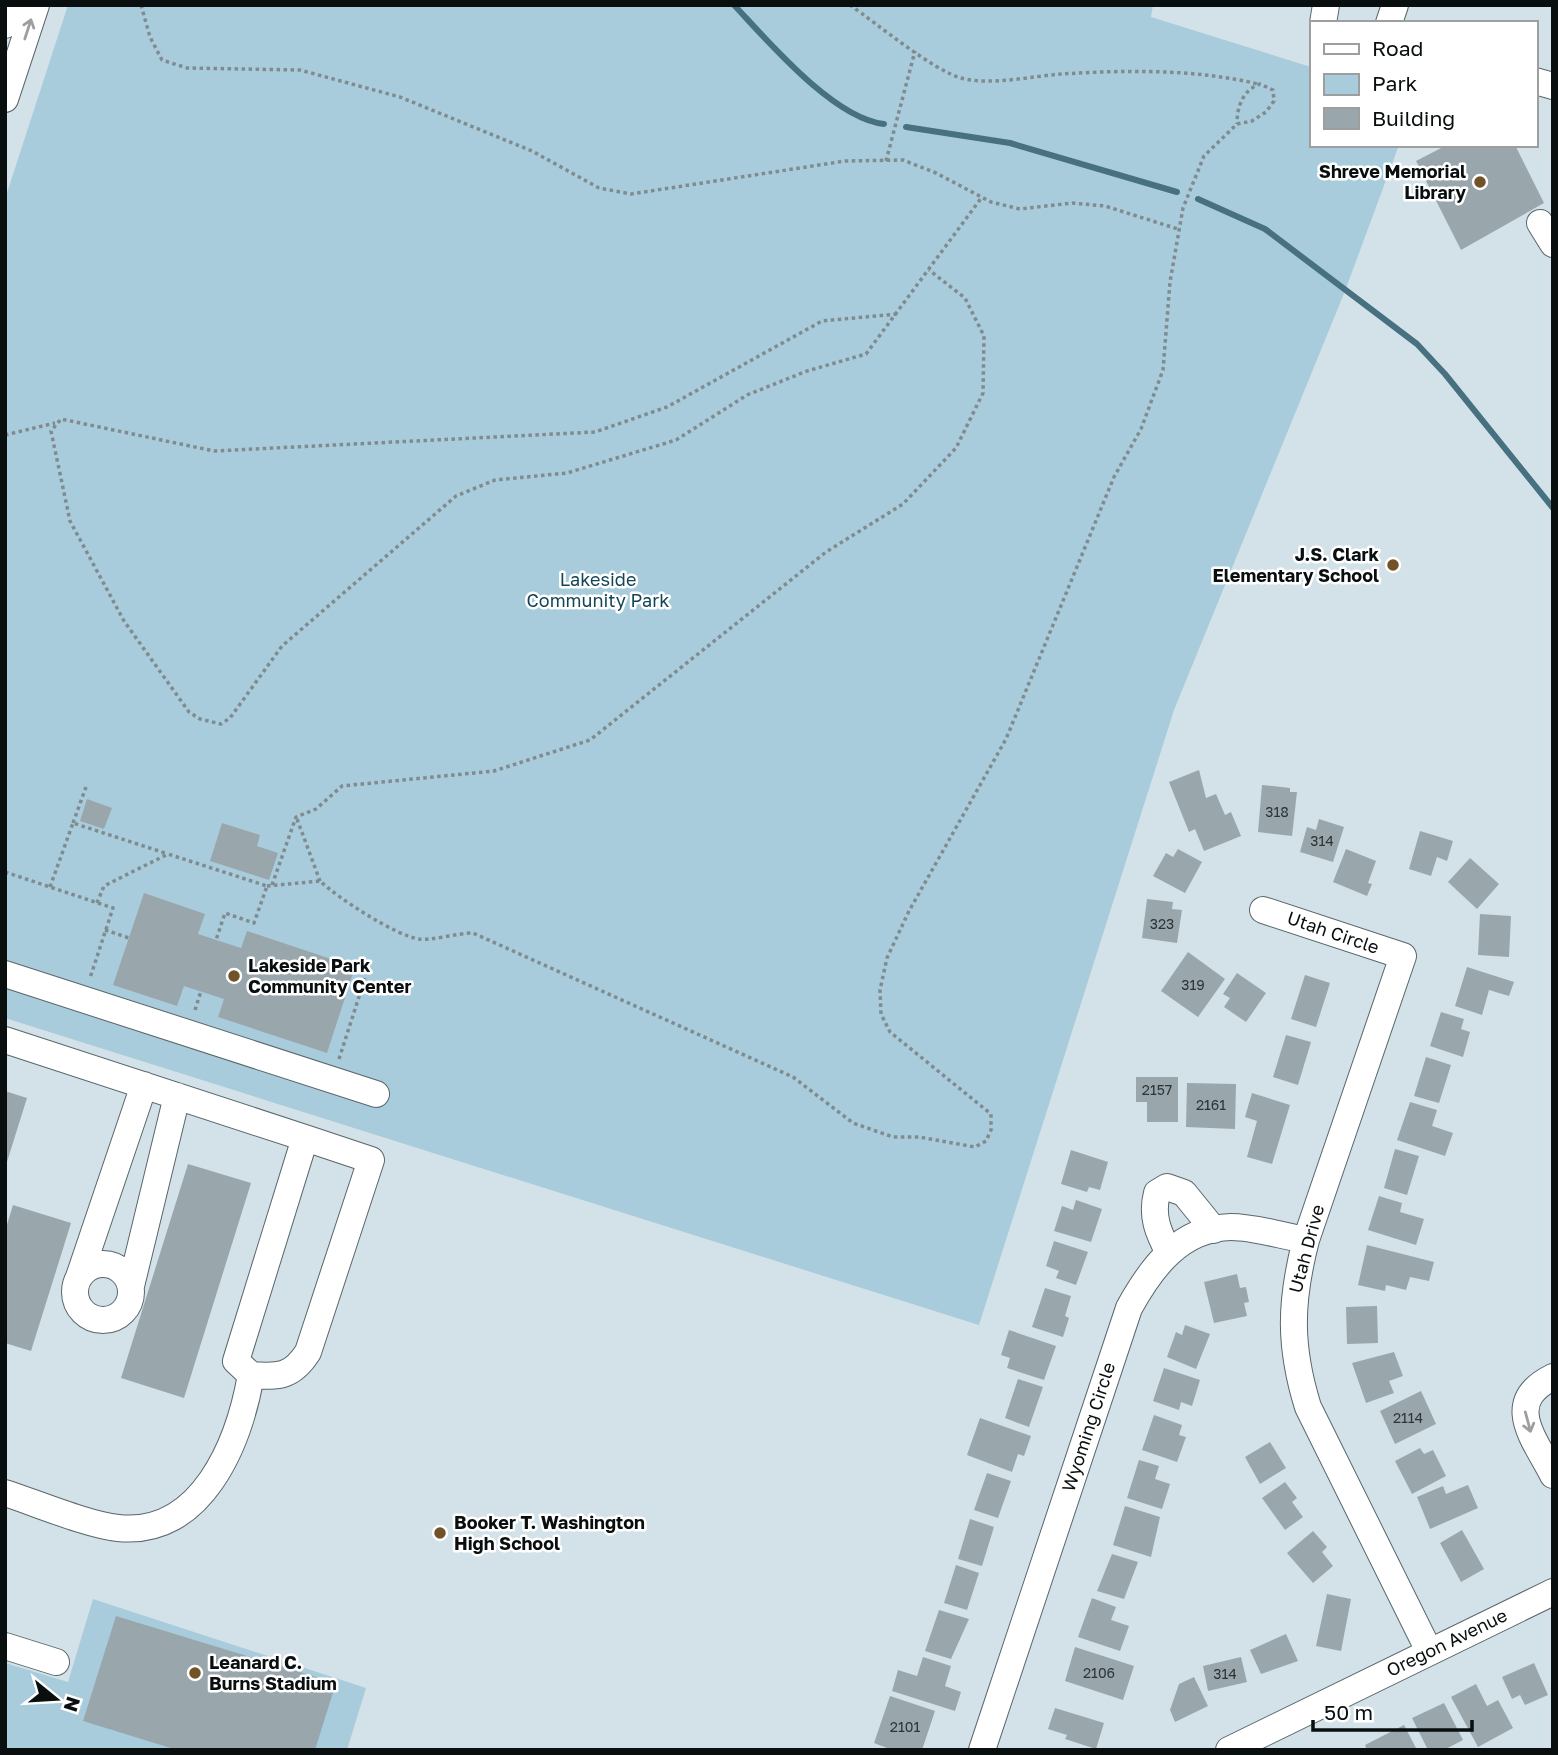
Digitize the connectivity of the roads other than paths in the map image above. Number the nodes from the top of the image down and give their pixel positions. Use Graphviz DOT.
graph roads {
  1 [pos="12,5"];
  2 [pos="36,5"];
  3 [pos="5,25"];
  4 [pos="5,99"];
  5 [pos="1264,909"];
  6 [pos="1403,956"];
  7 [pos="5,974"];
  8 [pos="5,1040"];
  9 [pos="144,1085"];
  10 [pos="376,1094"];
  11 [pos="177,1096"];
  12 [pos="305,1138"];
  13 [pos="1214,1230"];
  14 [pos="1306,1240"];
  15 [pos="1169,1253"];
  16 [pos="79,1277"];
  17 [pos="131,1286"];
  18 [pos="251,1375"];
  19 [pos="1553,1377"];
  20 [pos="1553,1475"];
  21 [pos="5,1494"];
  22 [pos="1553,1592"];
  23 [pos="5,1646"];
  24 [pos="1429,1651"];
  25 [pos="56,1662"];
  26 [pos="982,1750"];
  27 [pos="1228,1750"];
  1 -- 3 [label="street"];
  4 -- 2 [label="street, one-way"];
  5 -- 6 [label="street, Utah Circle"];
  6 -- 14 [label="street, Utah Drive"];
  7 -- 10 [label="street"];
  8 -- 9 [label="street"];
  9 -- 11 [label="street"];
  9 -- 16 [label="street"];
  11 -- 12 [label="street"];
  11 -- 17 [label="street"];
  12 -- 18 [label="street"];
  12 -- 18 [label="street"];
  13 -- 14 [label="street, Wyoming Circle"];
  13 -- 15 [label="street, Wyoming Circle"];
  13 -- 15 [label="street"];
  14 -- 24 [label="street, Utah Drive"];
  15 -- 26 [label="street, Wyoming Circle"];
  16 -- 17 [label="street"];
  16 -- 17 [label="street"];
  18 -- 21 [label="street"];
  19 -- 20 [label="street, one-way"];
  22 -- 24 [label="street, Oregon Avenue"];
  23 -- 25 [label="street"];
  24 -- 27 [label="street, Oregon Avenue"];
}
